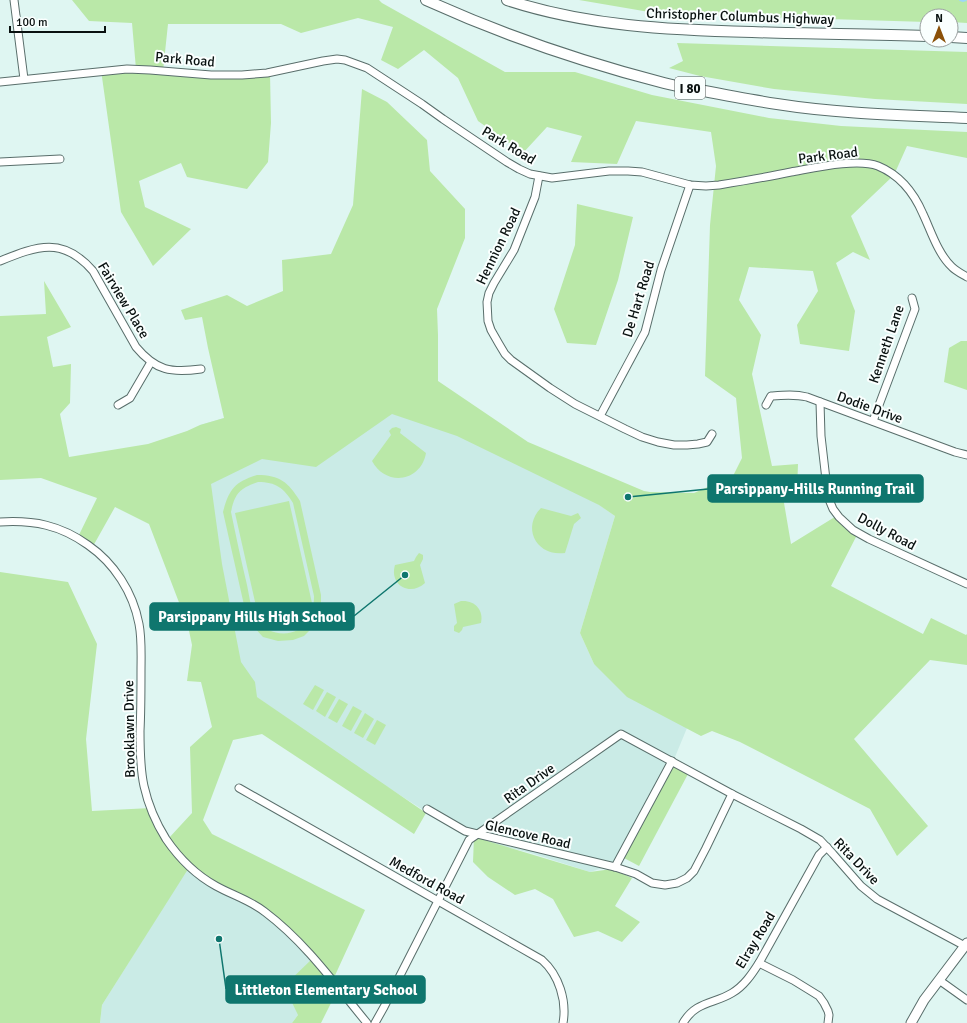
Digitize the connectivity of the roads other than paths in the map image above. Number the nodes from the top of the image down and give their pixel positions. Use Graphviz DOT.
graph roads {
  1 [pos="14,0"];
  2 [pos="426,0"];
  3 [pos="507,0"];
  4 [pos="919,36"];
  5 [pos="24,79"];
  6 [pos="0,82"];
  7 [pos="967,118"];
  8 [pos="60,159"];
  9 [pos="0,162"];
  10 [pos="539,176"];
  11 [pos="690,185"];
  12 [pos="0,261"];
  13 [pos="967,277"];
  14 [pos="912,298"];
  15 [pos="151,362"];
  16 [pos="201,369"];
  17 [pos="820,402"];
  18 [pos="118,405"];
  19 [pos="766,405"];
  20 [pos="600,416"];
  21 [pos="873,421"];
  22 [pos="712,434"];
  23 [pos="967,455"];
  24 [pos="0,522"];
  25 [pos="967,584"];
  26 [pos="672,762"];
  27 [pos="239,788"];
  28 [pos="732,794"];
  29 [pos="427,809"];
  30 [pos="478,834"];
  31 [pos="827,847"];
  32 [pos="614,867"];
  33 [pos="438,900"];
  34 [pos="966,944"];
  35 [pos="759,963"];
  36 [pos="939,980"];
  37 [pos="967,1000"];
  38 [pos="367,1023"];
  39 [pos="375,1023"];
  40 [pos="563,1023"];
  41 [pos="683,1023"];
  42 [pos="828,1023"];
  43 [pos="911,1023"];
  1 -- 5 [label="street"];
  2 -- 7 [label="highway, I 80"];
  3 -- 4 [label="highway, Christopher Columbus Highway"];
  5 -- 6 [label="street, Park Road"];
  5 -- 10 [label="street, Park Road"];
  8 -- 9 [label="street"];
  10 -- 11 [label="street, Park Road"];
  10 -- 20 [label="street, Hennion Road"];
  11 -- 13 [label="street, Park Road"];
  11 -- 20 [label="street, De Hart Road"];
  12 -- 15 [label="street, Fairview Place"];
  14 -- 21 [label="street, Kenneth Lane"];
  15 -- 16 [label="street, Fairview Place"];
  15 -- 18 [label="street"];
  17 -- 19 [label="street, Dodie Drive"];
  17 -- 21 [label="street, Dodie Drive"];
  17 -- 25 [label="street, Dolly Road"];
  20 -- 22 [label="street, Hennion Road"];
  21 -- 23 [label="street, Dodie Drive"];
  24 -- 38 [label="street, Brooklawn Drive"];
  26 -- 28 [label="street, Rita Drive"];
  26 -- 30 [label="street, Rita Drive"];
  26 -- 32 [label="street"];
  27 -- 33 [label="street, Medford Road"];
  28 -- 31 [label="street, Rita Drive"];
  28 -- 32 [label="street, Glencove Road"];
  29 -- 30 [label="street"];
  30 -- 32 [label="street, Glencove Road"];
  30 -- 33 [label="street, Glencove Road"];
  31 -- 34 [label="street, Rita Drive"];
  31 -- 35 [label="street, Elray Road"];
  33 -- 39 [label="street, Glencove Road"];
  33 -- 40 [label="street, Medford Road"];
  34 -- 36 [label="main road"];
  35 -- 41 [label="street, Elray Road"];
  35 -- 42 [label="street"];
  36 -- 37 [label="street"];
  36 -- 43 [label="main road"];
}
